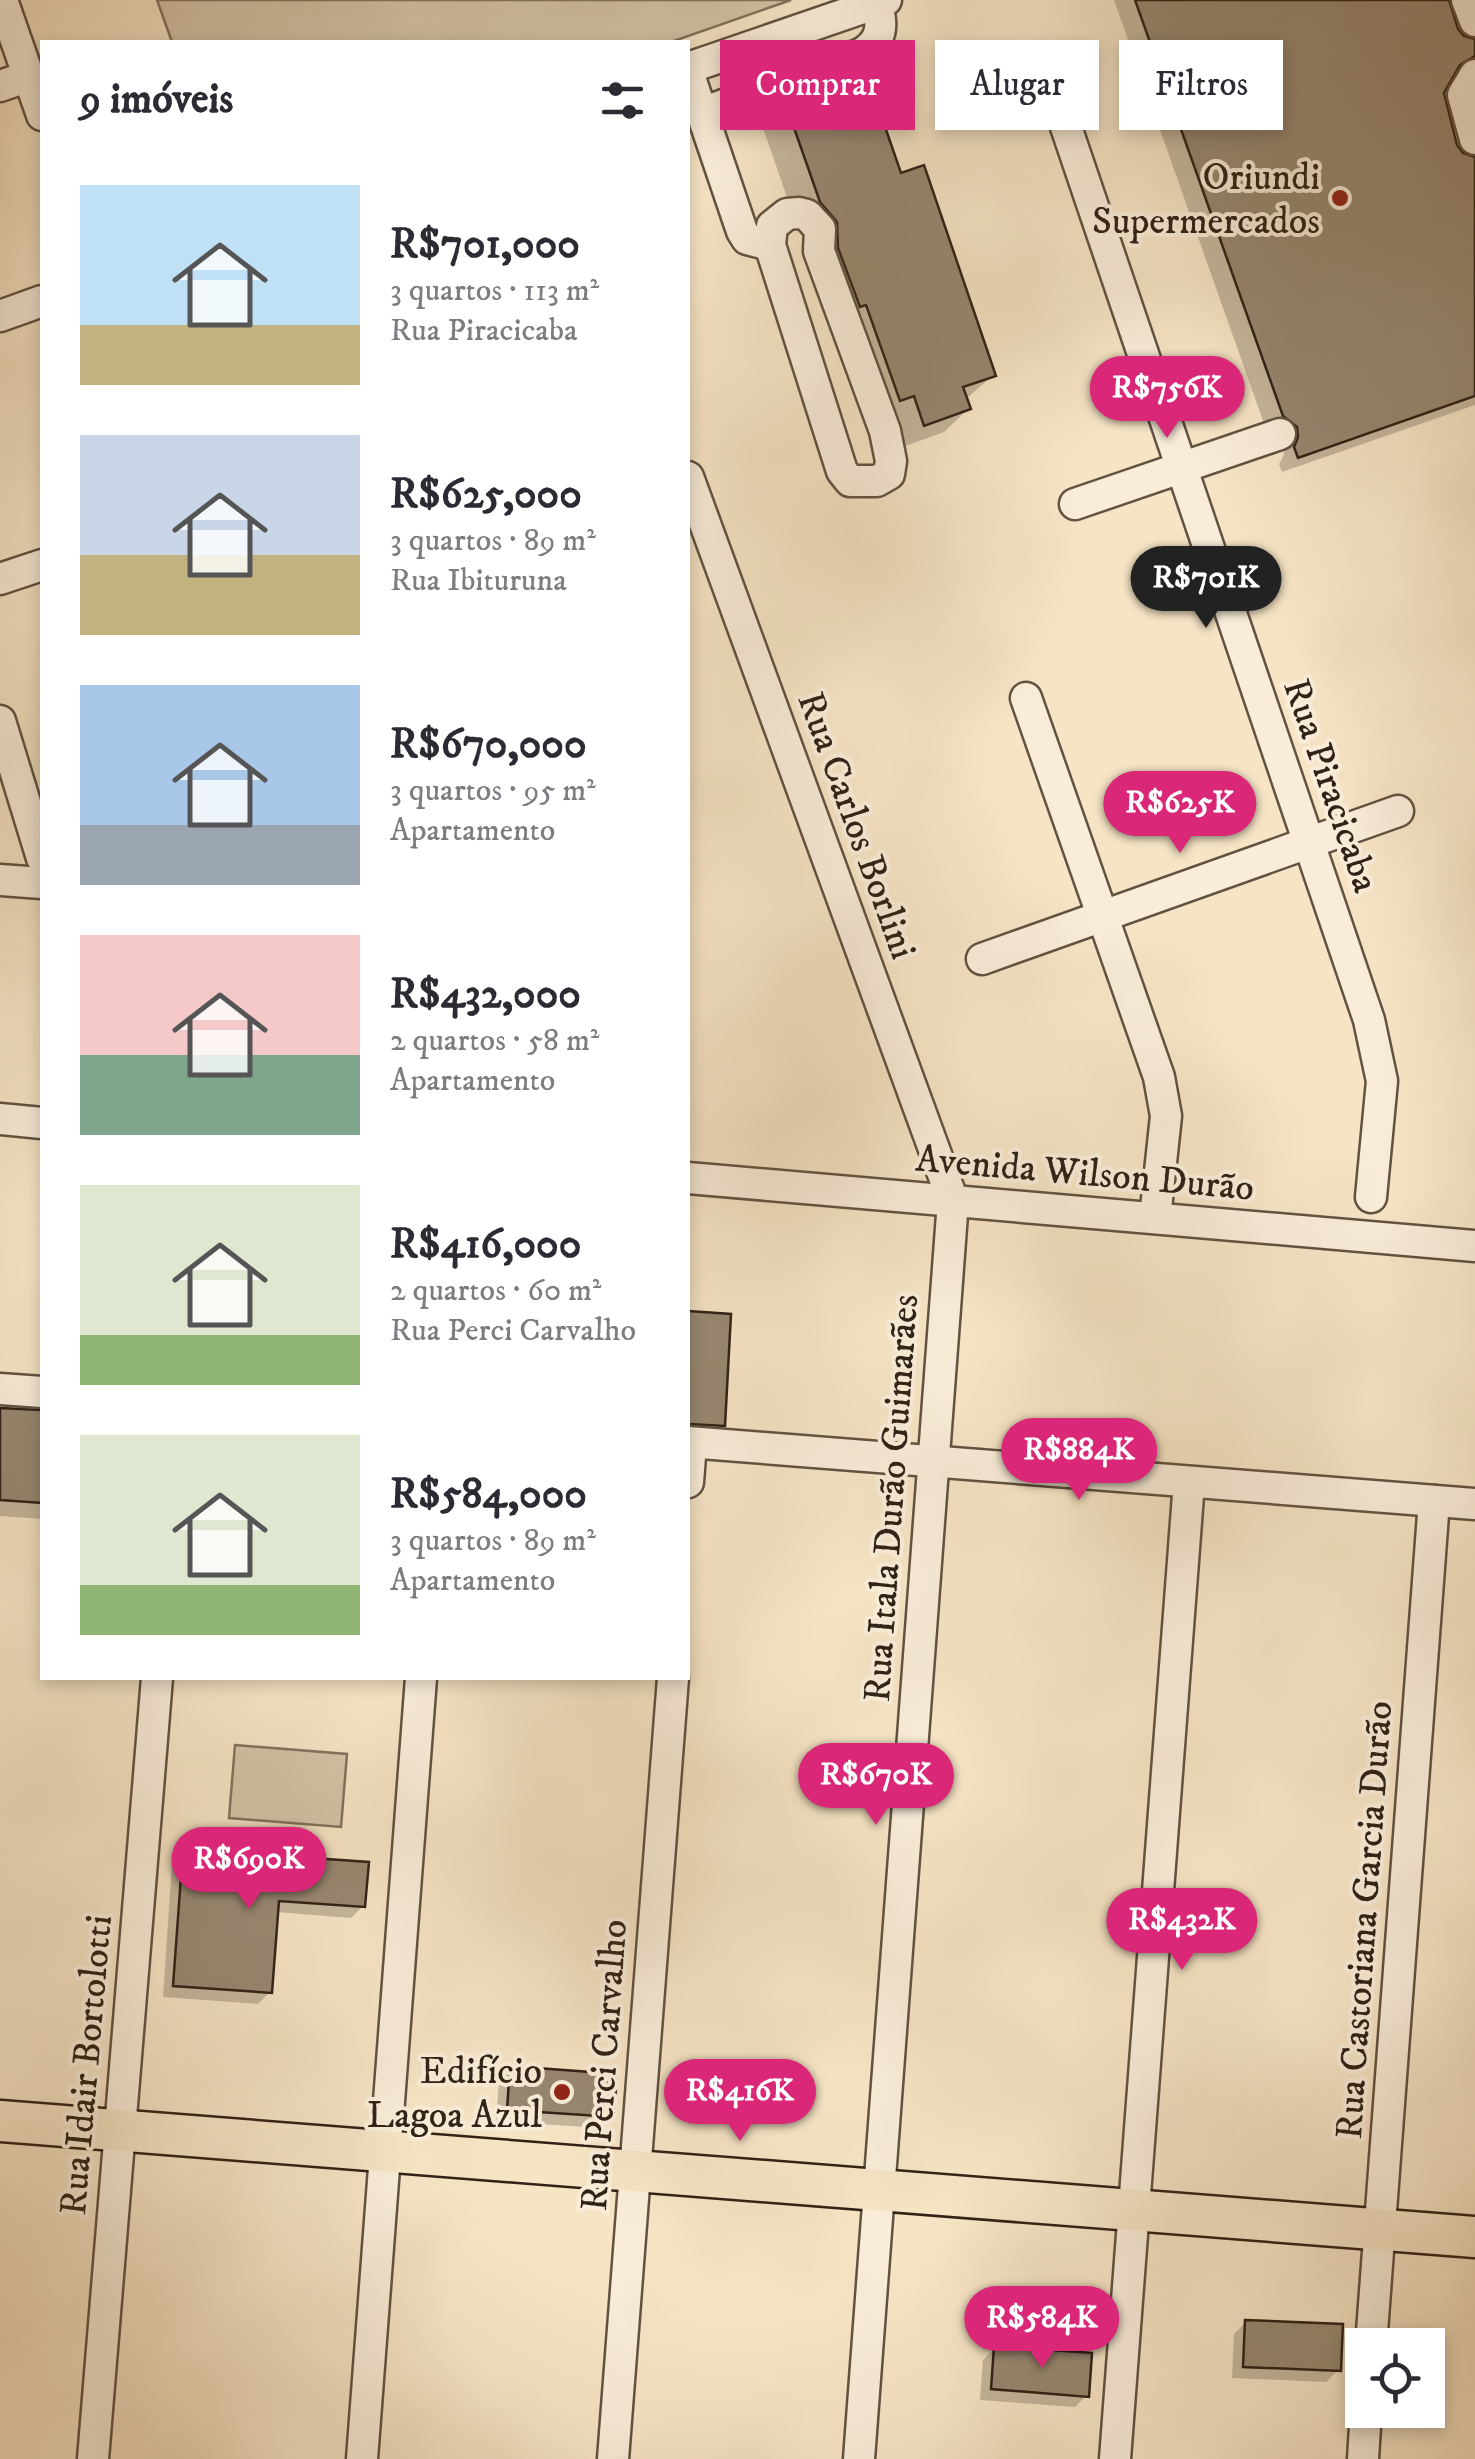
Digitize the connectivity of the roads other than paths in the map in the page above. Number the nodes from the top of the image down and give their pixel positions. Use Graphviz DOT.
graph roads {
  1 [pos="2,0"];
  2 [pos="1468,0"];
  3 [pos="881,2"];
  4 [pos="1475,21"];
  5 [pos="690,69"];
  6 [pos="1475,74"];
  7 [pos="29,76"];
  8 [pos="690,76"];
  9 [pos="0,86"];
  10 [pos="40,109"];
  11 [pos="702,113"];
  12 [pos="1068,130"];
  13 [pos="1474,134"];
  14 [pos="772,250"];
  15 [pos="819,250"];
  16 [pos="40,301"];
  17 [pos="0,316"];
  18 [pos="1280,434"];
  19 [pos="1182,468"];
  20 [pos="690,483"];
  21 [pos="1075,504"];
  22 [pos="40,566"];
  23 [pos="0,579"];
  24 [pos="1026,698"];
  25 [pos="0,720"];
  26 [pos="1398,811"];
  27 [pos="1309,842"];
  28 [pos="40,851"];
  29 [pos="0,880"];
  30 [pos="40,883"];
  31 [pos="1104,914"];
  32 [pos="982,960"];
  33 [pos="0,1119"];
  34 [pos="40,1123"];
  35 [pos="690,1178"];
  36 [pos="1371,1197"];
  37 [pos="953,1201"];
  38 [pos="1156,1218"];
  39 [pos="1475,1246"];
  40 [pos="0,1388"];
  41 [pos="40,1392"];
  42 [pos="690,1443"];
  43 [pos="933,1462"];
  44 [pos="1190,1482"];
  45 [pos="1434,1501"];
  46 [pos="1475,1504"];
  47 [pos="158,1680"];
  48 [pos="421,1680"];
  49 [pos="673,1680"];
  50 [pos="0,2122"];
  51 [pos="119,2144"];
  52 [pos="0,2149"];
  53 [pos="384,2165"];
  54 [pos="634,2184"];
  55 [pos="878,2203"];
  56 [pos="1133,2223"];
  57 [pos="1475,2237"];
  58 [pos="1379,2242"];
  59 [pos="1475,2262"];
  60 [pos="1372,2328"];
  61 [pos="1365,2428"];
  62 [pos="93,2459"];
  63 [pos="362,2459"];
  64 [pos="613,2459"];
  65 [pos="859,2459"];
  66 [pos="1116,2459"];
  67 [pos="1363,2459"];
  1 -- 7 [label="street"];
  2 -- 4 [label="street"];
  3 -- 5 [label="street"];
  3 -- 11 [label="street"];
  6 -- 13 [label="street"];
  7 -- 9 [label="street"];
  7 -- 10 [label="street"];
  8 -- 11 [label="street"];
  11 -- 14 [label="street"];
  12 -- 19 [label="street, Rua Piracicaba"];
  14 -- 15 [label="street"];
  14 -- 15 [label="street"];
  14 -- 15 [label="street"];
  16 -- 17 [label="street"];
  18 -- 19 [label="street"];
  19 -- 21 [label="street"];
  19 -- 27 [label="street, Rua Piracicaba"];
  20 -- 37 [label="street, Rua Carlos Borlini"];
  22 -- 23 [label="street"];
  24 -- 31 [label="street"];
  25 -- 28 [label="street"];
  26 -- 27 [label="street"];
  27 -- 31 [label="street"];
  27 -- 36 [label="street, Rua Piracicaba"];
  29 -- 30 [label="street"];
  31 -- 32 [label="street"];
  31 -- 38 [label="street"];
  33 -- 34 [label="street"];
  35 -- 37 [label="street, Avenida Wilson Durão"];
  37 -- 38 [label="street, Avenida Wilson Durão"];
  37 -- 43 [label="street, Rua Itala Durão Guimarães"];
  38 -- 39 [label="street, Avenida Wilson Durão"];
  40 -- 41 [label="street"];
  42 -- 43 [label="street"];
  43 -- 44 [label="street"];
  43 -- 55 [label="street, Rua Itala Durão Guimarães"];
  44 -- 45 [label="street"];
  44 -- 56 [label="street"];
  45 -- 46 [label="street"];
  45 -- 58 [label="street, Rua Castoriana Garcia Durão"];
  47 -- 51 [label="street, Rua Idair Bortolotti"];
  48 -- 53 [label="street"];
  49 -- 54 [label="street, Rua Perci Carvalho"];
  50 -- 51 [label="main road"];
  51 -- 52 [label="main road"];
  51 -- 53 [label="main road"];
  51 -- 62 [label="street, Rua Idair Bortolotti"];
  53 -- 54 [label="main road"];
  53 -- 63 [label="street"];
  54 -- 55 [label="main road"];
  54 -- 64 [label="street, Rua Perci Carvalho"];
  55 -- 56 [label="main road"];
  55 -- 65 [label="street, Rua Itala Durão Guimarães"];
  56 -- 58 [label="main road"];
  56 -- 66 [label="street"];
  57 -- 58 [label="main road"];
  58 -- 59 [label="main road"];
  58 -- 60 [label="street, Rua Castoriana Garcia Durão"];
  61 -- 67 [label="street"];
}
